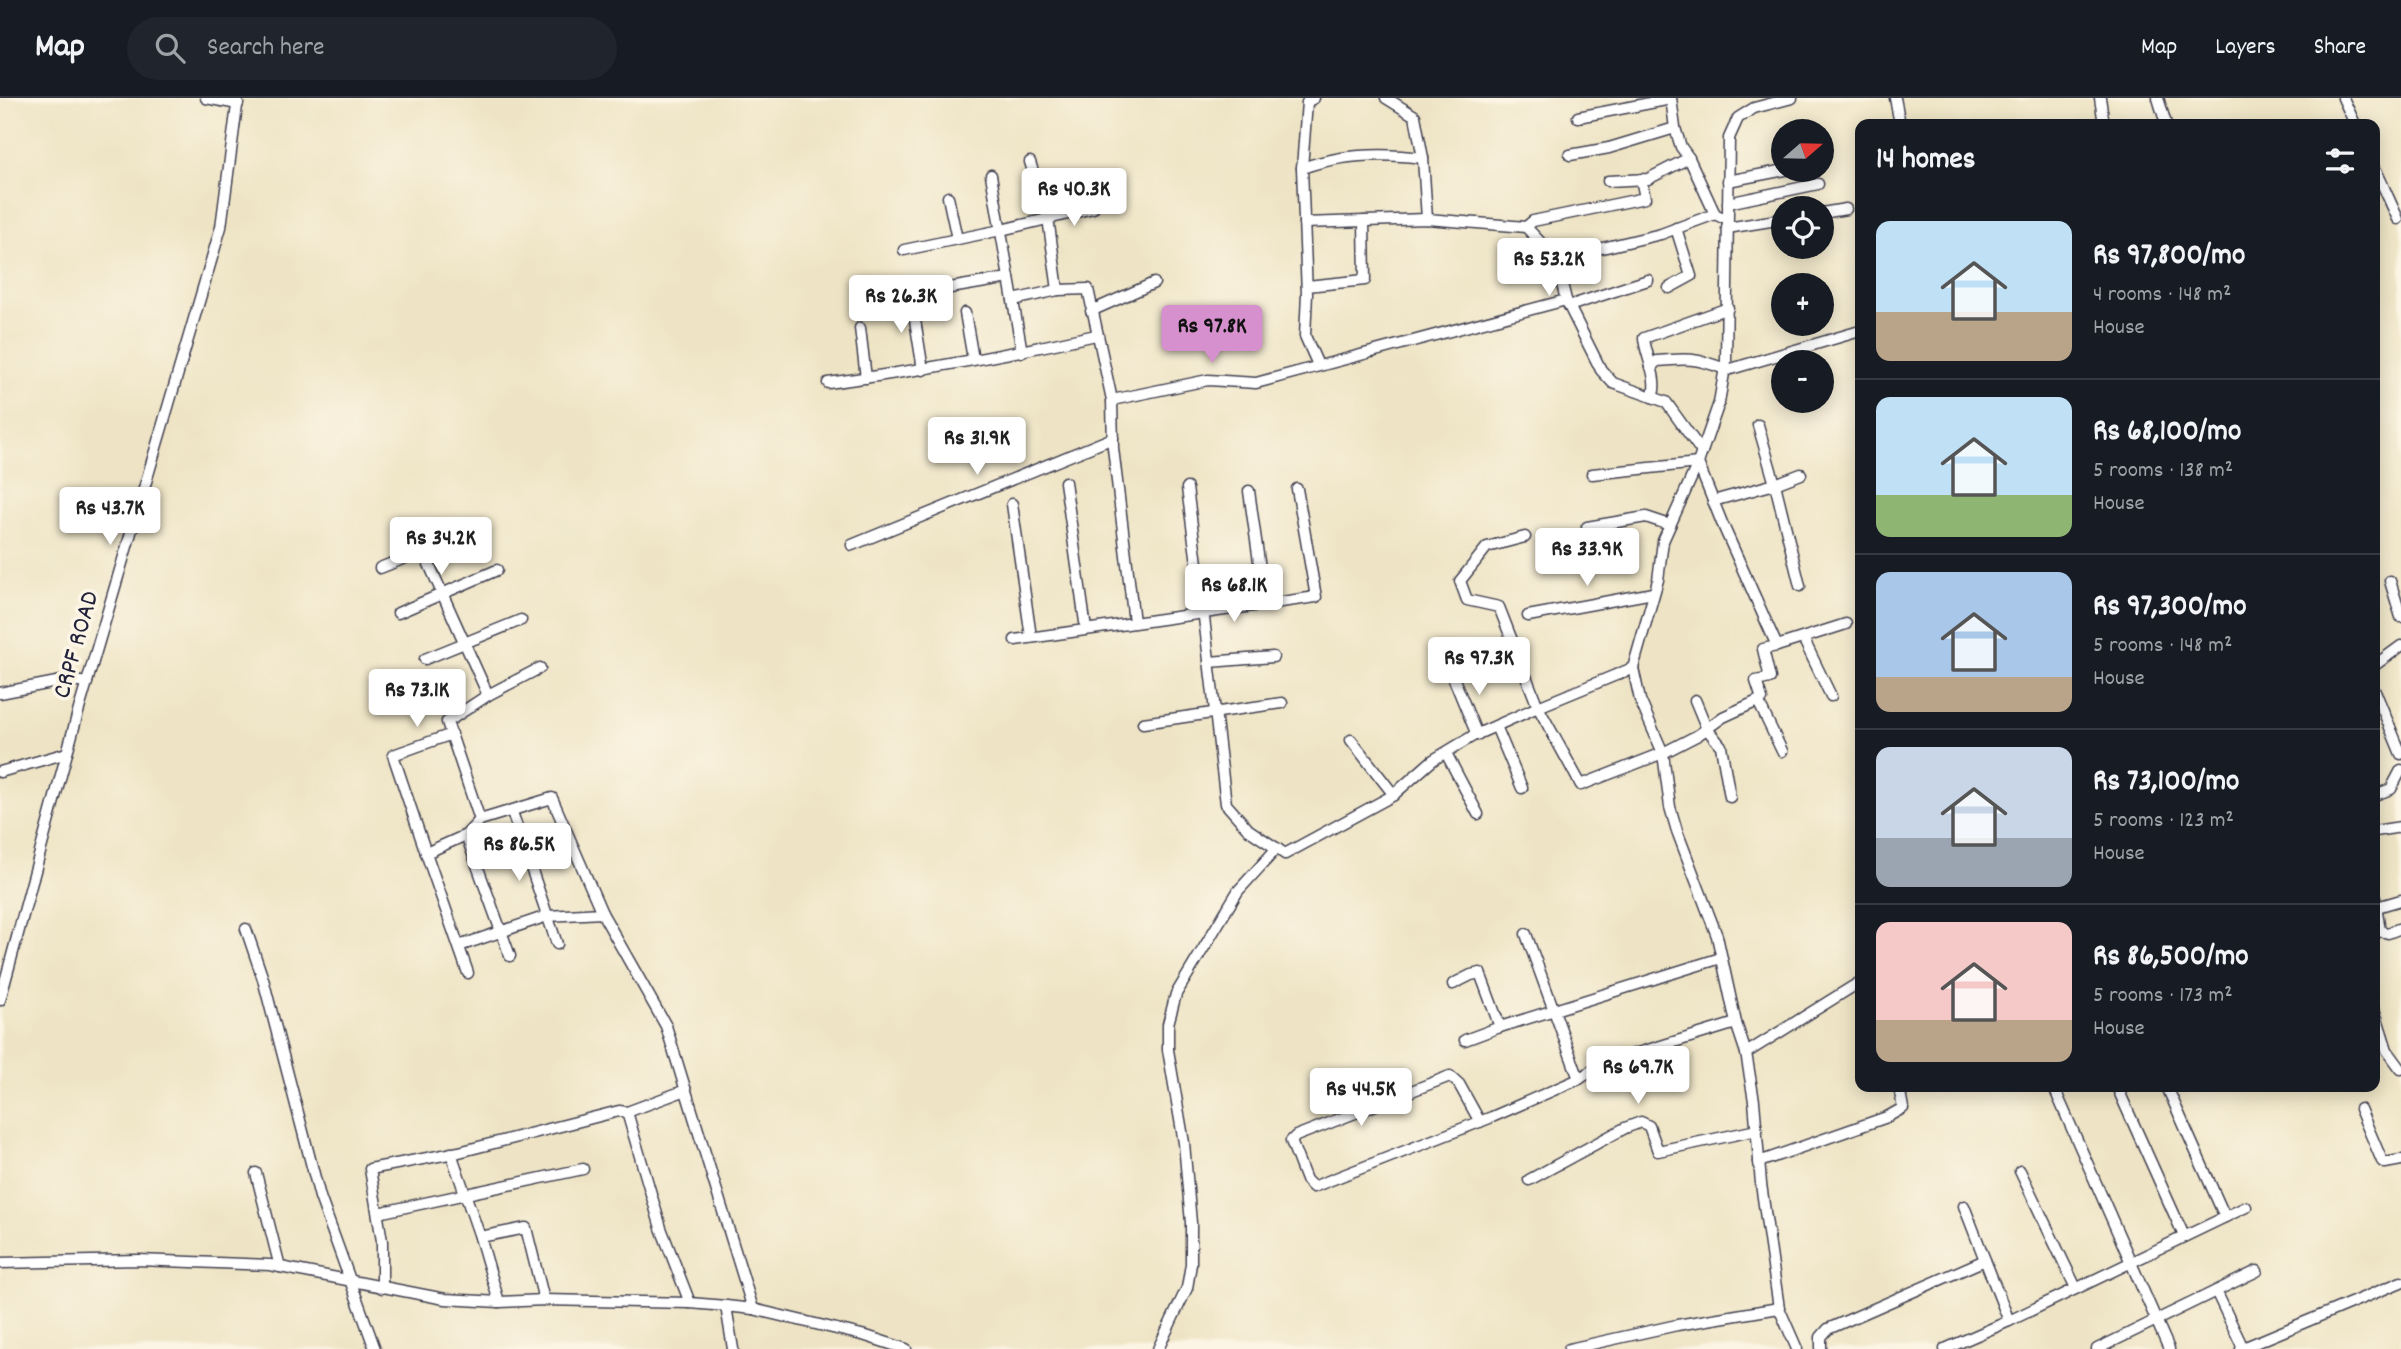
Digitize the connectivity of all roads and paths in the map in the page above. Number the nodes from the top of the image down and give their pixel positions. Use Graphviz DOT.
graph roads {
  1 [pos="206,98"];
  2 [pos="1314,98"];
  3 [pos="1386,98"];
  4 [pos="1792,98"];
  5 [pos="1895,98"];
  6 [pos="2100,98"];
  7 [pos="2158,98"];
  8 [pos="2343,98"];
  9 [pos="1671,99"];
  10 [pos="238,101"];
  11 [pos="1578,117"];
  12 [pos="1899,119"];
  13 [pos="2103,119"];
  14 [pos="2164,119"];
  15 [pos="2353,119"];
  16 [pos="1675,128"];
  17 [pos="1570,155"];
  18 [pos="1423,158"];
  19 [pos="1689,158"];
  20 [pos="1030,162"];
  21 [pos="1302,167"];
  22 [pos="1771,173"];
  23 [pos="991,175"];
  24 [pos="1640,179"];
  25 [pos="2380,179"];
  26 [pos="1608,181"];
  27 [pos="1728,181"];
  28 [pos="1818,184"];
  29 [pos="948,197"];
  30 [pos="1728,203"];
  31 [pos="1093,208"];
  32 [pos="1846,209"];
  33 [pos="1834,211"];
  34 [pos="1715,214"];
  35 [pos="1048,218"];
  36 [pos="1427,219"];
  37 [pos="2398,219"];
  38 [pos="1771,220"];
  39 [pos="1364,221"];
  40 [pos="1304,223"];
  41 [pos="1727,223"];
  42 [pos="1526,227"];
  43 [pos="1676,228"];
  44 [pos="1001,230"];
  45 [pos="957,239"];
  46 [pos="904,250"];
  47 [pos="1556,259"];
  48 [pos="1009,278"];
  49 [pos="1648,280"];
  50 [pos="1154,283"];
  51 [pos="1307,286"];
  52 [pos="1669,288"];
  53 [pos="1058,290"];
  54 [pos="911,295"];
  55 [pos="1013,300"];
  56 [pos="868,302"];
  57 [pos="1567,303"];
  58 [pos="1728,308"];
  59 [pos="1091,311"];
  60 [pos="965,313"];
  61 [pos="860,328"];
  62 [pos="1855,333"];
  63 [pos="1096,335"];
  64 [pos="1813,350"];
  65 [pos="1021,352"];
  66 [pos="973,359"];
  67 [pos="1771,362"];
  68 [pos="1318,365"];
  69 [pos="1651,368"];
  70 [pos="923,370"];
  71 [pos="1724,370"];
  72 [pos="866,378"];
  73 [pos="828,383"];
  74 [pos="1652,397"];
  75 [pos="1112,400"];
  76 [pos="1758,425"];
  77 [pos="1113,438"];
  78 [pos="1700,457"];
  79 [pos="1592,474"];
  80 [pos="1801,474"];
  81 [pos="1065,482"];
  82 [pos="1775,484"];
  83 [pos="1187,488"];
  84 [pos="1297,489"];
  85 [pos="1249,491"];
  86 [pos="1713,501"];
  87 [pos="1012,504"];
  88 [pos="1670,525"];
  89 [pos="1587,527"];
  90 [pos="480,528"];
  91 [pos="415,533"];
  92 [pos="1525,537"];
  93 [pos="852,545"];
  94 [pos="423,551"];
  95 [pos="380,568"];
  96 [pos="496,570"];
  97 [pos="2390,581"];
  98 [pos="1800,586"];
  99 [pos="1653,593"];
  100 [pos="442,594"];
  101 [pos="1265,604"];
  102 [pos="398,613"];
  103 [pos="1204,613"];
  104 [pos="1528,616"];
  105 [pos="2401,617"];
  106 [pos="521,620"];
  107 [pos="1134,622"];
  108 [pos="1846,624"];
  109 [pos="1086,629"];
  110 [pos="1031,637"];
  111 [pos="1803,638"];
  112 [pos="1015,640"];
  113 [pos="1512,641"];
  114 [pos="464,643"];
  115 [pos="1776,646"];
  116 [pos="2401,646"];
  117 [pos="1481,653"];
  118 [pos="1273,657"];
  119 [pos="425,659"];
  120 [pos="2380,661"];
  121 [pos="1209,662"];
  122 [pos="540,668"];
  123 [pos="1633,668"];
  124 [pos="1451,672"];
  125 [pos="87,682"];
  126 [pos="0,693"];
  127 [pos="488,695"];
  128 [pos="1831,696"];
  129 [pos="1695,701"];
  130 [pos="1758,701"];
  131 [pos="1282,703"];
  132 [pos="2380,703"];
  133 [pos="1538,707"];
  134 [pos="1215,714"];
  135 [pos="1143,723"];
  136 [pos="1496,726"];
  137 [pos="1706,729"];
  138 [pos="452,734"];
  139 [pos="1477,735"];
  140 [pos="1351,740"];
  141 [pos="1782,751"];
  142 [pos="1663,752"];
  143 [pos="67,753"];
  144 [pos="1446,753"];
  145 [pos="2401,754"];
  146 [pos="2401,770"];
  147 [pos="0,772"];
  148 [pos="1522,788"];
  149 [pos="2380,793"];
  150 [pos="1394,795"];
  151 [pos="1730,797"];
  152 [pos="512,812"];
  153 [pos="1478,814"];
  154 [pos="480,820"];
  155 [pos="2401,827"];
  156 [pos="2380,830"];
  157 [pos="466,835"];
  158 [pos="1277,848"];
  159 [pos="426,853"];
  160 [pos="2401,900"];
  161 [pos="2380,903"];
  162 [pos="602,913"];
  163 [pos="547,916"];
  164 [pos="2401,928"];
  165 [pos="246,929"];
  166 [pos="501,932"];
  167 [pos="2380,933"];
  168 [pos="1526,934"];
  169 [pos="557,944"];
  170 [pos="459,946"];
  171 [pos="510,956"];
  172 [pos="1721,958"];
  173 [pos="468,972"];
  174 [pos="1453,984"];
  175 [pos="1855,985"];
  176 [pos="0,1000"];
  177 [pos="1553,1010"];
  178 [pos="1736,1023"];
  179 [pos="1500,1027"];
  180 [pos="2380,1028"];
  181 [pos="1465,1041"];
  182 [pos="1746,1053"];
  183 [pos="2401,1069"];
  184 [pos="1579,1079"];
  185 [pos="686,1090"];
  186 [pos="1900,1092"];
  187 [pos="2056,1092"];
  188 [pos="2120,1092"];
  189 [pos="2169,1092"];
  190 [pos="2360,1109"];
  191 [pos="627,1112"];
  192 [pos="1480,1122"];
  193 [pos="1757,1130"];
  194 [pos="451,1153"];
  195 [pos="2401,1160"];
  196 [pos="1759,1162"];
  197 [pos="583,1169"];
  198 [pos="2020,1171"];
  199 [pos="256,1173"];
  200 [pos="1529,1180"];
  201 [pos="465,1196"];
  202 [pos="1964,1206"];
  203 [pos="2246,1207"];
  204 [pos="378,1213"];
  205 [pos="2225,1217"];
  206 [pos="2184,1236"];
  207 [pos="480,1237"];
  208 [pos="1985,1260"];
  209 [pos="2130,1262"];
  210 [pos="0,1263"];
  211 [pos="281,1267"];
  212 [pos="2257,1271"];
  213 [pos="349,1280"];
  214 [pos="2401,1282"];
  215 [pos="383,1288"];
  216 [pos="2076,1288"];
  217 [pos="2216,1291"];
  218 [pos="544,1300"];
  219 [pos="499,1302"];
  220 [pos="690,1303"];
  221 [pos="726,1306"];
  222 [pos="1779,1308"];
  223 [pos="753,1309"];
  224 [pos="2157,1320"];
  225 [pos="2009,1321"];
  226 [pos="1819,1348"];
  227 [pos="375,1349"];
  228 [pos="733,1349"];
  229 [pos="902,1349"];
  230 [pos="1158,1349"];
  231 [pos="1569,1349"];
  232 [pos="1797,1349"];
  233 [pos="1945,1349"];
  234 [pos="2097,1349"];
  235 [pos="2169,1349"];
  236 [pos="2242,1349"];
  1 -- 10 [label="street"];
  2 -- 21 [label="street"];
  3 -- 18 [label="street"];
  4 -- 27 [label="street"];
  5 -- 12 [label="street"];
  6 -- 13 [label="street"];
  7 -- 14 [label="street"];
  8 -- 15 [label="street"];
  9 -- 11 [label="street"];
  9 -- 16 [label="street"];
  10 -- 125 [label="street, CRPF ROAD"];
  16 -- 17 [label="street"];
  16 -- 19 [label="street"];
  18 -- 21 [label="street"];
  18 -- 36 [label="street"];
  19 -- 24 [label="street"];
  19 -- 34 [label="street"];
  20 -- 35 [label="street"];
  21 -- 40 [label="street"];
  22 -- 27 [label="street"];
  23 -- 44 [label="street"];
  24 -- 26 [label="street"];
  24 -- 42 [label="street"];
  25 -- 37 [label="street"];
  27 -- 30 [label="street"];
  28 -- 30 [label="street"];
  29 -- 45 [label="street"];
  30 -- 41 [label="street"];
  31 -- 35 [label="street"];
  32 -- 33 [label="street"];
  34 -- 41 [label="street"];
  34 -- 43 [label="street"];
  35 -- 44 [label="street"];
  35 -- 53 [label="street"];
  36 -- 39 [label="street"];
  36 -- 42 [label="street"];
  38 -- 41 [label="street"];
  39 -- 40 [label="street"];
  39 -- 51 [label="street"];
  40 -- 51 [label="street"];
  41 -- 58 [label="street"];
  42 -- 47 [label="street"];
  43 -- 47 [label="street"];
  43 -- 52 [label="street"];
  44 -- 45 [label="street"];
  44 -- 48 [label="street"];
  45 -- 46 [label="street"];
  47 -- 57 [label="street"];
  48 -- 54 [label="street"];
  48 -- 55 [label="street"];
  49 -- 57 [label="street"];
  50 -- 59 [label="street"];
  51 -- 68 [label="street"];
  53 -- 55 [label="street"];
  53 -- 59 [label="street"];
  54 -- 56 [label="street"];
  54 -- 70 [label="street"];
  55 -- 65 [label="street"];
  57 -- 68 [label="street"];
  57 -- 74 [label="street"];
  58 -- 69 [label="street"];
  58 -- 71 [label="street"];
  59 -- 63 [label="street"];
  60 -- 66 [label="street"];
  61 -- 72 [label="street"];
  62 -- 64 [label="street"];
  63 -- 65 [label="street"];
  63 -- 75 [label="street"];
  65 -- 66 [label="street"];
  66 -- 70 [label="street"];
  67 -- 71 [label="street"];
  68 -- 75 [label="street"];
  69 -- 71 [label="street"];
  69 -- 74 [label="street"];
  70 -- 72 [label="street"];
  71 -- 78 [label="street"];
  72 -- 73 [label="street"];
  74 -- 78 [label="street"];
  75 -- 77 [label="street"];
  76 -- 82 [label="street"];
  77 -- 93 [label="street"];
  77 -- 107 [label="street"];
  78 -- 79 [label="street"];
  78 -- 86 [label="street"];
  78 -- 88 [label="street"];
  80 -- 82 [label="street"];
  81 -- 109 [label="street"];
  82 -- 86 [label="street"];
  82 -- 98 [label="street"];
  83 -- 103 [label="street"];
  84 -- 101 [label="street"];
  85 -- 101 [label="street"];
  86 -- 115 [label="street"];
  87 -- 110 [label="street"];
  88 -- 89 [label="street"];
  88 -- 99 [label="street"];
  90 -- 94 [label="street"];
  91 -- 94 [label="street"];
  92 -- 113 [label="street"];
  94 -- 95 [label="street"];
  94 -- 100 [label="street"];
  96 -- 100 [label="street"];
  97 -- 105 [label="street"];
  99 -- 104 [label="street"];
  99 -- 123 [label="street"];
  100 -- 102 [label="street"];
  100 -- 114 [label="street"];
  101 -- 103 [label="street"];
  103 -- 107 [label="street"];
  103 -- 121 [label="street"];
  106 -- 114 [label="street"];
  107 -- 109 [label="street"];
  108 -- 111 [label="street"];
  109 -- 110 [label="street"];
  110 -- 112 [label="street"];
  111 -- 115 [label="street"];
  111 -- 128 [label="street"];
  113 -- 117 [label="street"];
  113 -- 133 [label="street"];
  114 -- 119 [label="street"];
  114 -- 127 [label="street"];
  115 -- 130 [label="street"];
  116 -- 120 [label="street"];
  118 -- 121 [label="street"];
  121 -- 134 [label="street"];
  122 -- 127 [label="street"];
  123 -- 133 [label="street"];
  123 -- 142 [label="street"];
  124 -- 139 [label="street"];
  125 -- 126 [label="street"];
  125 -- 143 [label="street, CRPF ROAD"];
  127 -- 138 [label="street"];
  129 -- 137 [label="street"];
  130 -- 137 [label="street"];
  130 -- 141 [label="street"];
  131 -- 134 [label="street"];
  132 -- 145 [label="street"];
  133 -- 136 [label="street"];
  133 -- 142 [label="street"];
  134 -- 135 [label="street"];
  134 -- 158 [label="street"];
  136 -- 139 [label="street"];
  136 -- 148 [label="street"];
  137 -- 142 [label="street"];
  137 -- 151 [label="street"];
  138 -- 154 [label="street"];
  138 -- 159 [label="street"];
  139 -- 144 [label="street"];
  140 -- 150 [label="street"];
  142 -- 172 [label="street"];
  143 -- 147 [label="street"];
  143 -- 176 [label="street, CRPF ROAD"];
  144 -- 150 [label="street"];
  144 -- 153 [label="street"];
  146 -- 149 [label="street"];
  150 -- 158 [label="street"];
  152 -- 154 [label="street"];
  152 -- 162 [label="street"];
  152 -- 163 [label="street"];
  154 -- 157 [label="street"];
  155 -- 156 [label="street"];
  157 -- 159 [label="street"];
  157 -- 166 [label="street"];
  158 -- 230 [label="street"];
  159 -- 170 [label="street"];
  160 -- 161 [label="street"];
  162 -- 163 [label="street"];
  162 -- 185 [label="street"];
  163 -- 166 [label="street"];
  163 -- 169 [label="street"];
  164 -- 167 [label="street"];
  165 -- 213 [label="street"];
  166 -- 170 [label="street"];
  166 -- 171 [label="street"];
  168 -- 177 [label="street"];
  170 -- 173 [label="street"];
  172 -- 177 [label="street"];
  172 -- 178 [label="street"];
  174 -- 179 [label="street"];
  175 -- 182 [label="street"];
  177 -- 179 [label="street"];
  177 -- 184 [label="street"];
  178 -- 182 [label="street"];
  178 -- 184 [label="street"];
  179 -- 181 [label="street"];
  180 -- 183 [label="street"];
  182 -- 193 [label="street"];
  184 -- 192 [label="street"];
  185 -- 191 [label="street"];
  185 -- 223 [label="street"];
  186 -- 196 [label="street"];
  187 -- 209 [label="street"];
  188 -- 206 [label="street"];
  189 -- 205 [label="street"];
  190 -- 195 [label="street"];
  191 -- 194 [label="street"];
  191 -- 220 [label="street"];
  192 -- 192 [label="street"];
  193 -- 196 [label="street"];
  193 -- 200 [label="street"];
  194 -- 201 [label="street"];
  194 -- 204 [label="street"];
  196 -- 222 [label="street"];
  197 -- 201 [label="street"];
  198 -- 216 [label="street"];
  199 -- 211 [label="street"];
  201 -- 204 [label="street"];
  201 -- 207 [label="street"];
  202 -- 208 [label="street"];
  203 -- 205 [label="street"];
  204 -- 215 [label="street"];
  205 -- 206 [label="street"];
  206 -- 209 [label="street"];
  207 -- 218 [label="street"];
  207 -- 219 [label="street"];
  208 -- 225 [label="street"];
  208 -- 226 [label="street"];
  209 -- 216 [label="street"];
  209 -- 224 [label="street"];
  210 -- 211 [label="street"];
  211 -- 213 [label="street"];
  212 -- 217 [label="street"];
  213 -- 215 [label="street"];
  213 -- 227 [label="street"];
  214 -- 236 [label="street"];
  215 -- 219 [label="street"];
  216 -- 225 [label="street"];
  217 -- 224 [label="street"];
  217 -- 236 [label="street"];
  218 -- 219 [label="street"];
  218 -- 220 [label="street"];
  220 -- 221 [label="street"];
  221 -- 223 [label="street"];
  221 -- 228 [label="street"];
  222 -- 231 [label="street"];
  222 -- 232 [label="street"];
  223 -- 229 [label="street"];
  224 -- 234 [label="street"];
  224 -- 235 [label="street"];
  225 -- 233 [label="street"];
}
